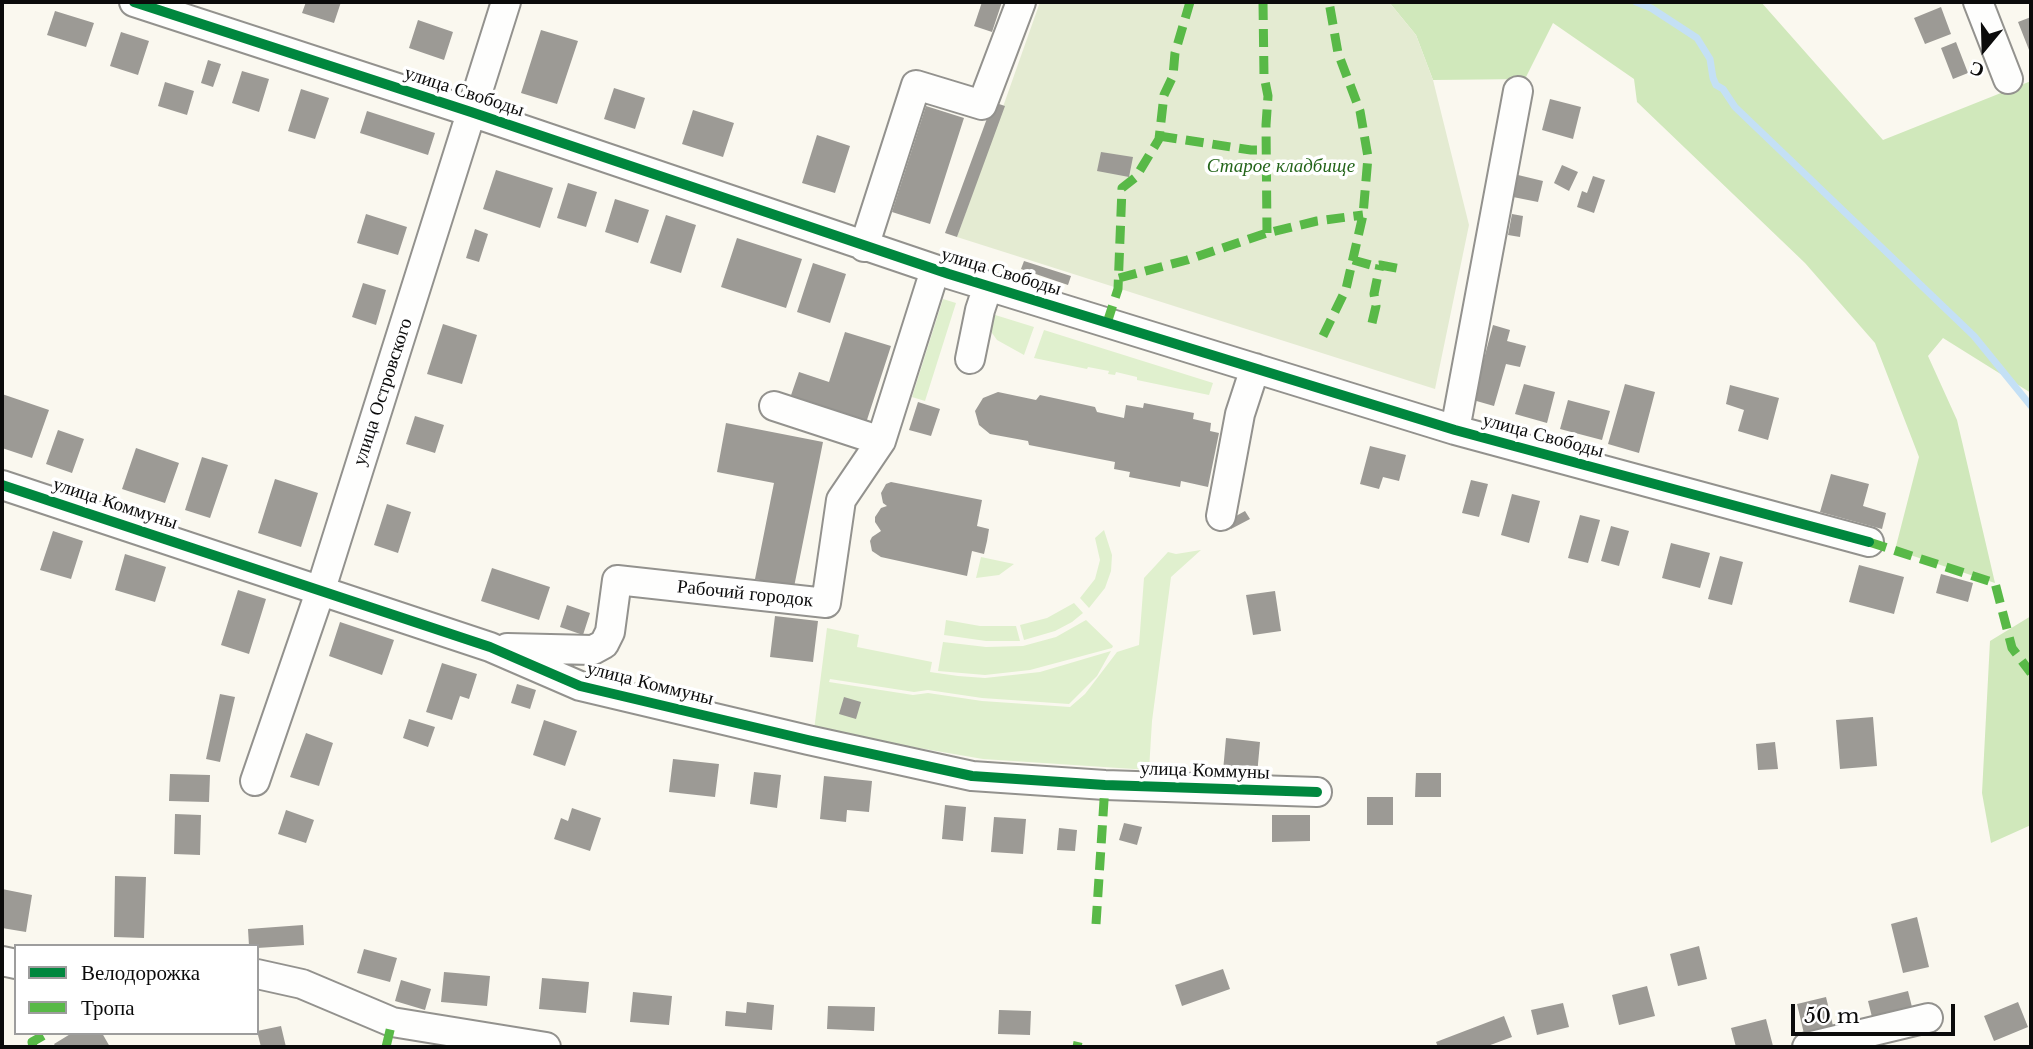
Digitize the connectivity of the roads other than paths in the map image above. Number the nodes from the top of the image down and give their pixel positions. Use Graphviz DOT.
graph roads {
  1 [pos="134,2"];
  2 [pos="506,2"];
  3 [pos="1021,2"];
  4 [pos="1978,2"];
  5 [pos="2008,79"];
  6 [pos="1518,91"];
  7 [pos="471,112"];
  8 [pos="864,247"];
  9 [pos="935,270"];
  10 [pos="988,286"];
  11 [pos="970,359"];
  12 [pos="1255,368"];
  13 [pos="774,406"];
  14 [pos="1455,430"];
  15 [pos="881,441"];
  16 [pos="2,485"];
  17 [pos="1221,516"];
  18 [pos="1868,542"];
  19 [pos="320,592"];
  20 [pos="490,647"];
  21 [pos="255,781"];
  22 [pos="1317,792"];
  23 [pos="259,974"];
  24 [pos="1928,1018"];
  25 [pos="546,1047"];
  26 [pos="1807,1047"];
  1 -- 7 [label="street, улица Свободы"];
  2 -- 7 [label="street, улица Островского"];
  3 -- 8 [label="street"];
  4 -- 5 [label="street"];
  6 -- 14 [label="street"];
  7 -- 8 [label="street, улица Свободы"];
  7 -- 19 [label="street, улица Островского"];
  8 -- 9 [label="street, улица Свободы"];
  9 -- 10 [label="street, улица Свободы"];
  9 -- 15 [label="street, Рабочий городок"];
  10 -- 11 [label="street"];
  10 -- 12 [label="street, улица Свободы"];
  12 -- 14 [label="street, улица Свободы"];
  12 -- 17 [label="street"];
  13 -- 15 [label="street"];
  14 -- 18 [label="street, улица Свободы"];
  15 -- 20 [label="street, Рабочий городок"];
  16 -- 19 [label="street, улица Коммуны"];
  19 -- 20 [label="street, улица Коммуны"];
  19 -- 21 [label="street, улица Островского"];
  20 -- 22 [label="street, улица Коммуны"];
  23 -- 25 [label="street"];
  24 -- 26 [label="street"];
}
